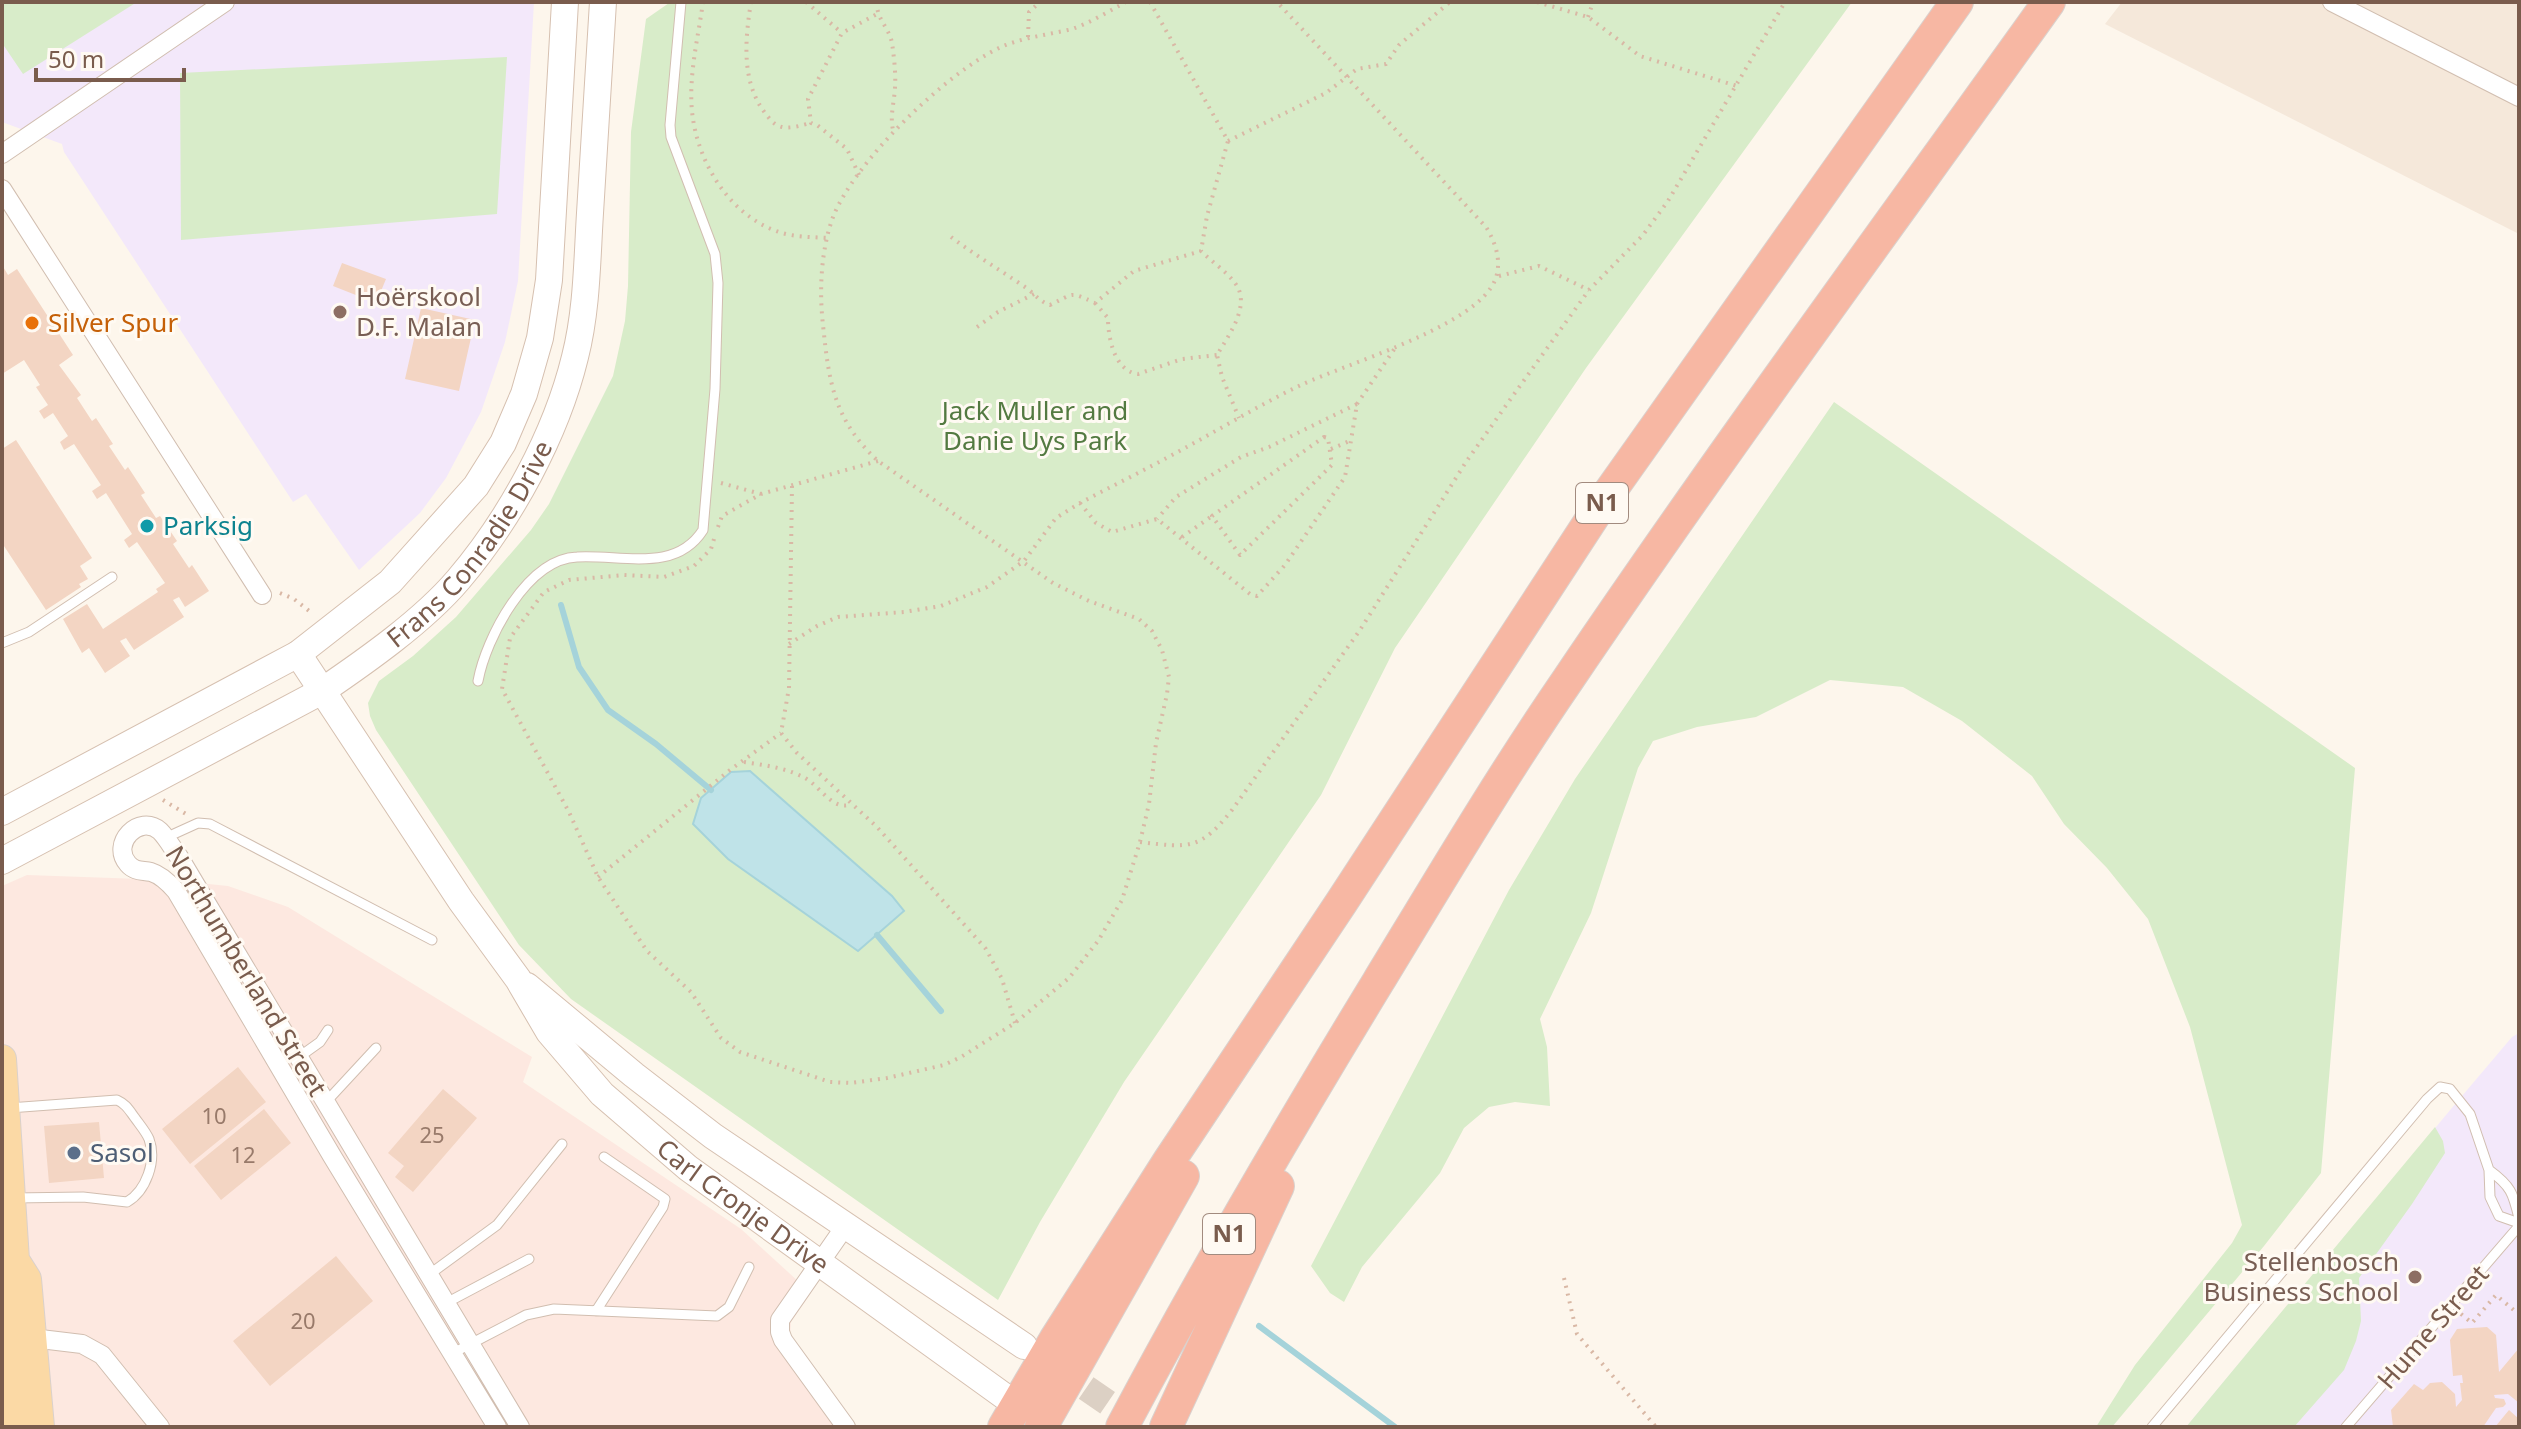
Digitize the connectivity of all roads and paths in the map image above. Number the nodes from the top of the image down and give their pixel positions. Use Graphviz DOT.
graph roads {
  1 [pos="225,2"];
  2 [pos="565,2"];
  3 [pos="603,2"];
  4 [pos="681,2"];
  5 [pos="703,2"];
  6 [pos="751,2"];
  7 [pos="806,2"];
  8 [pos="877,2"];
  9 [pos="1040,2"];
  10 [pos="1126,2"];
  11 [pos="1150,2"];
  12 [pos="1277,2"];
  13 [pos="1450,2"];
  14 [pos="1537,2"];
  15 [pos="1593,2"];
  16 [pos="1785,2"];
  17 [pos="1957,2"];
  18 [pos="2049,2"];
  19 [pos="2332,2"];
  20 [pos="877,14"];
  21 [pos="1588,17"];
  22 [pos="842,33"];
  23 [pos="1028,37"];
  24 [pos="1346,78"];
  25 [pos="1737,86"];
  26 [pos="2519,97"];
  27 [pos="811,123"];
  28 [pos="894,133"];
  29 [pos="1228,141"];
  30 [pos="2,154"];
  31 [pos="859,175"];
  32 [pos="2,189"];
  33 [pos="951,237"];
  34 [pos="828,238"];
  35 [pos="1201,251"];
  36 [pos="1498,276"];
  37 [pos="1589,290"];
  38 [pos="1034,294"];
  39 [pos="1095,303"];
  40 [pos="977,327"];
  41 [pos="1397,346"];
  42 [pos="1217,355"];
  43 [pos="1357,404"];
  44 [pos="1239,418"];
  45 [pos="1352,440"];
  46 [pos="1331,449"];
  47 [pos="878,461"];
  48 [pos="707,479"];
  49 [pos="792,485"];
  50 [pos="761,494"];
  51 [pos="1080,503"];
  52 [pos="1212,516"];
  53 [pos="1157,519"];
  54 [pos="1182,537"];
  55 [pos="1024,561"];
  56 [pos="112,577"];
  57 [pos="262,595"];
  58 [pos="317,618"];
  59 [pos="2,643"];
  60 [pos="789,644"];
  61 [pos="298,654"];
  62 [pos="478,681"];
  63 [pos="322,691"];
  64 [pos="781,733"];
  65 [pos="742,761"];
  66 [pos="158,796"];
  67 [pos="852,804"];
  68 [pos="2,812"];
  69 [pos="198,823"];
  70 [pos="165,838"];
  71 [pos="1140,842"];
  72 [pos="2,861"];
  73 [pos="598,877"];
  74 [pos="1341,903"];
  75 [pos="432,940"];
  76 [pos="518,979"];
  77 [pos="1015,1023"];
  78 [pos="328,1030"];
  79 [pos="1341,1044"];
  80 [pos="376,1048"];
  81 [pos="299,1057"];
  82 [pos="2,1059"];
  83 [pos="326,1102"];
  84 [pos="6,1108"];
  85 [pos="562,1144"];
  86 [pos="604,1157"];
  87 [pos="2489,1170"];
  88 [pos="11,1198"];
  89 [pos="2519,1222"];
  90 [pos="846,1225"];
  91 [pos="529,1259"];
  92 [pos="15,1260"];
  93 [pos="820,1265"];
  94 [pos="749,1267"];
  95 [pos="430,1274"];
  96 [pos="1564,1278"];
  97 [pos="448,1302"];
  98 [pos="596,1311"];
  99 [pos="2516,1312"];
  100 [pos="2462,1315"];
  101 [pos="32,1338"];
  102 [pos="471,1342"];
  103 [pos="1024,1346"];
  104 [pos="453,1353"];
  105 [pos="1004,1412"];
  106 [pos="14,1427"];
  107 [pos="40,1427"];
  108 [pos="160,1427"];
  109 [pos="497,1427"];
  110 [pos="520,1427"];
  111 [pos="846,1427"];
  112 [pos="1041,1427"];
  113 [pos="1122,1427"];
  114 [pos="1166,1427"];
  115 [pos="1656,1427"];
  116 [pos="2152,1427"];
  117 [pos="2346,1427"];
  1 -- 30 [label="street"];
  2 -- 61 [label="main road, Frans Conradie Drive"];
  3 -- 63 [label="main road, Frans Conradie Drive"];
  4 -- 48 [label="lane"];
  5 -- 34 [label="path"];
  6 -- 27 [label="path"];
  7 -- 22 [label="path"];
  8 -- 20 [label="path"];
  9 -- 23 [label="path"];
  10 -- 23 [label="path"];
  11 -- 29 [label="path"];
  12 -- 24 [label="path"];
  13 -- 24 [label="path"];
  14 -- 21 [label="path"];
  15 -- 21 [label="path"];
  16 -- 25 [label="path"];
  17 -- 74 [label="highway, N1"];
  18 -- 79 [label="highway, N1"];
  19 -- 26 [label="street"];
  20 -- 22 [label="path"];
  20 -- 28 [label="path"];
  21 -- 25 [label="path"];
  22 -- 27 [label="path"];
  23 -- 28 [label="path"];
  24 -- 29 [label="path"];
  24 -- 36 [label="path"];
  25 -- 37 [label="path"];
  27 -- 31 [label="path"];
  28 -- 31 [label="path"];
  29 -- 35 [label="path"];
  31 -- 34 [label="path"];
  32 -- 57 [label="street"];
  33 -- 38 [label="path"];
  34 -- 47 [label="path"];
  35 -- 39 [label="path"];
  35 -- 42 [label="path"];
  36 -- 37 [label="path"];
  36 -- 41 [label="path"];
  37 -- 71 [label="path"];
  38 -- 39 [label="path"];
  38 -- 40 [label="path"];
  39 -- 42 [label="path"];
  41 -- 43 [label="path"];
  41 -- 44 [label="path"];
  42 -- 44 [label="path"];
  43 -- 45 [label="path"];
  43 -- 53 [label="path"];
  44 -- 51 [label="path"];
  45 -- 46 [label="path"];
  45 -- 54 [label="path"];
  46 -- 52 [label="path"];
  46 -- 52 [label="path"];
  47 -- 49 [label="path"];
  47 -- 55 [label="path"];
  48 -- 50 [label="path"];
  48 -- 62 [label="lane"];
  49 -- 50 [label="path"];
  49 -- 60 [label="path"];
  50 -- 73 [label="path"];
  51 -- 53 [label="path"];
  51 -- 55 [label="path"];
  52 -- 54 [label="path"];
  53 -- 54 [label="path"];
  55 -- 60 [label="path"];
  55 -- 71 [label="path"];
  56 -- 59 [label="lane"];
  57 -- 58 [label="path"];
  60 -- 64 [label="path"];
  61 -- 63 [label="main road, Carl Cronje Drive"];
  61 -- 68 [label="main road, Frans Conradie Drive"];
  63 -- 72 [label="main road, Frans Conradie Drive"];
  63 -- 76 [label="main road, Carl Cronje Drive"];
  64 -- 65 [label="path"];
  64 -- 67 [label="path"];
  65 -- 67 [label="path"];
  65 -- 73 [label="path"];
  66 -- 69 [label="path"];
  67 -- 77 [label="path"];
  69 -- 70 [label="lane"];
  69 -- 75 [label="lane"];
  70 -- 81 [label="street, Northumberland Street"];
  70 -- 104 [label="street, Northumberland Street"];
  71 -- 77 [label="path"];
  73 -- 77 [label="path"];
  74 -- 105 [label="highway"];
  74 -- 112 [label="highway, N1"];
  76 -- 90 [label="main road, Carl Cronje Drive"];
  76 -- 93 [label="main road, Carl Cronje Drive"];
  78 -- 81 [label="lane"];
  79 -- 113 [label="highway, N1"];
  79 -- 114 [label="highway"];
  80 -- 83 [label="lane"];
  81 -- 83 [label="street, Northumberland Street"];
  82 -- 84 [label="main road"];
  83 -- 95 [label="street, Northumberland Street"];
  84 -- 88 [label="main road"];
  84 -- 88 [label="lane"];
  85 -- 95 [label="lane"];
  86 -- 98 [label="lane"];
  87 -- 89 [label="lane"];
  87 -- 89 [label="lane"];
  87 -- 116 [label="lane"];
  88 -- 92 [label="main road"];
  89 -- 117 [label="lane, Hume Street"];
  90 -- 93 [label="street"];
  90 -- 103 [label="main road, Carl Cronje Drive"];
  91 -- 97 [label="lane"];
  92 -- 101 [label="main road"];
  92 -- 106 [label="main road"];
  93 -- 105 [label="main road, Carl Cronje Drive"];
  93 -- 111 [label="street"];
  94 -- 98 [label="lane"];
  95 -- 97 [label="street, Northumberland Street"];
  96 -- 115 [label="path"];
  97 -- 102 [label="street, Northumberland Street"];
  98 -- 102 [label="lane"];
  99 -- 100 [label="path"];
  101 -- 107 [label="main road"];
  101 -- 108 [label="street"];
  102 -- 104 [label="lane"];
  102 -- 110 [label="street, Northumberland Street"];
  104 -- 109 [label="street, Northumberland Street"];
}
